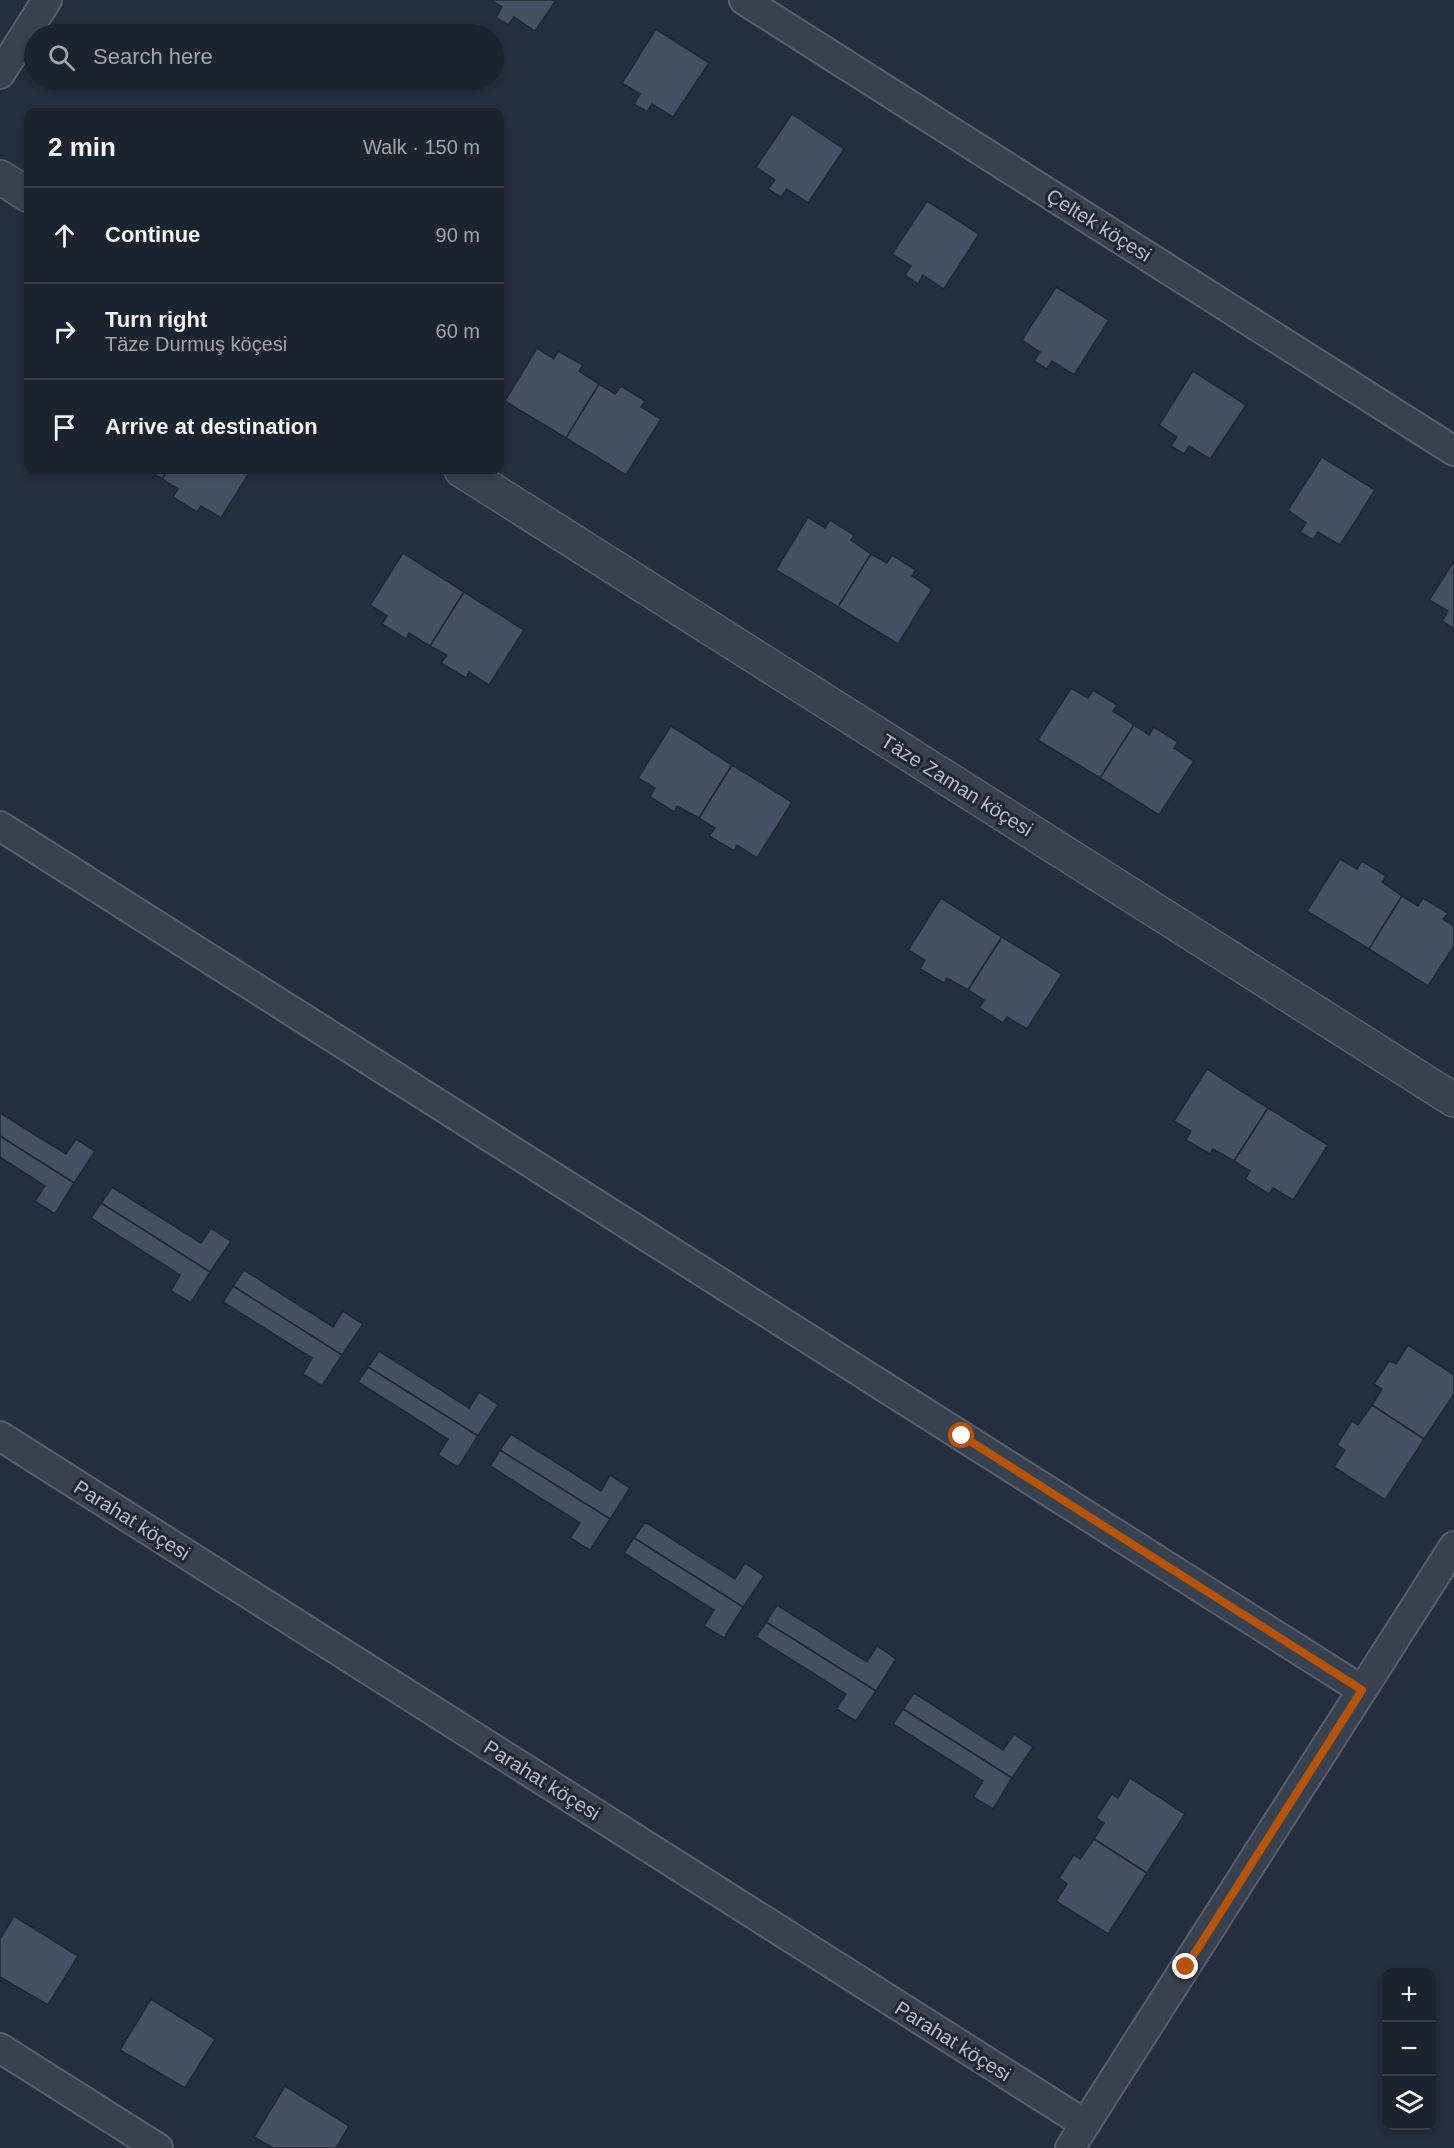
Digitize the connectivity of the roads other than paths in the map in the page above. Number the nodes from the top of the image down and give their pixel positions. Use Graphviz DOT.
graph roads {
  1 [pos="47,0"];
  2 [pos="744,0"];
  3 [pos="32,24"];
  4 [pos="24,36"];
  5 [pos="0,74"];
  6 [pos="0,177"];
  7 [pos="24,192"];
  8 [pos="1454,451"];
  9 [pos="467,474"];
  10 [pos="0,826"];
  11 [pos="1454,1100"];
  12 [pos="0,1436"];
  13 [pos="1454,1546"];
  14 [pos="1362,1690"];
  15 [pos="0,2048"];
  16 [pos="1085,2124"];
  17 [pos="158,2148"];
  18 [pos="1070,2148"];
  1 -- 3 [label="street"];
  2 -- 8 [label="street, Çeltek köçesi"];
  4 -- 5 [label="street"];
  6 -- 7 [label="street"];
  9 -- 11 [label="street, Täze Zaman köçesi"];
  10 -- 14 [label="street"];
  12 -- 16 [label="street, Parahat köçesi"];
  13 -- 14 [label="street"];
  14 -- 16 [label="street"];
  15 -- 17 [label="street"];
  16 -- 18 [label="street"];
}
